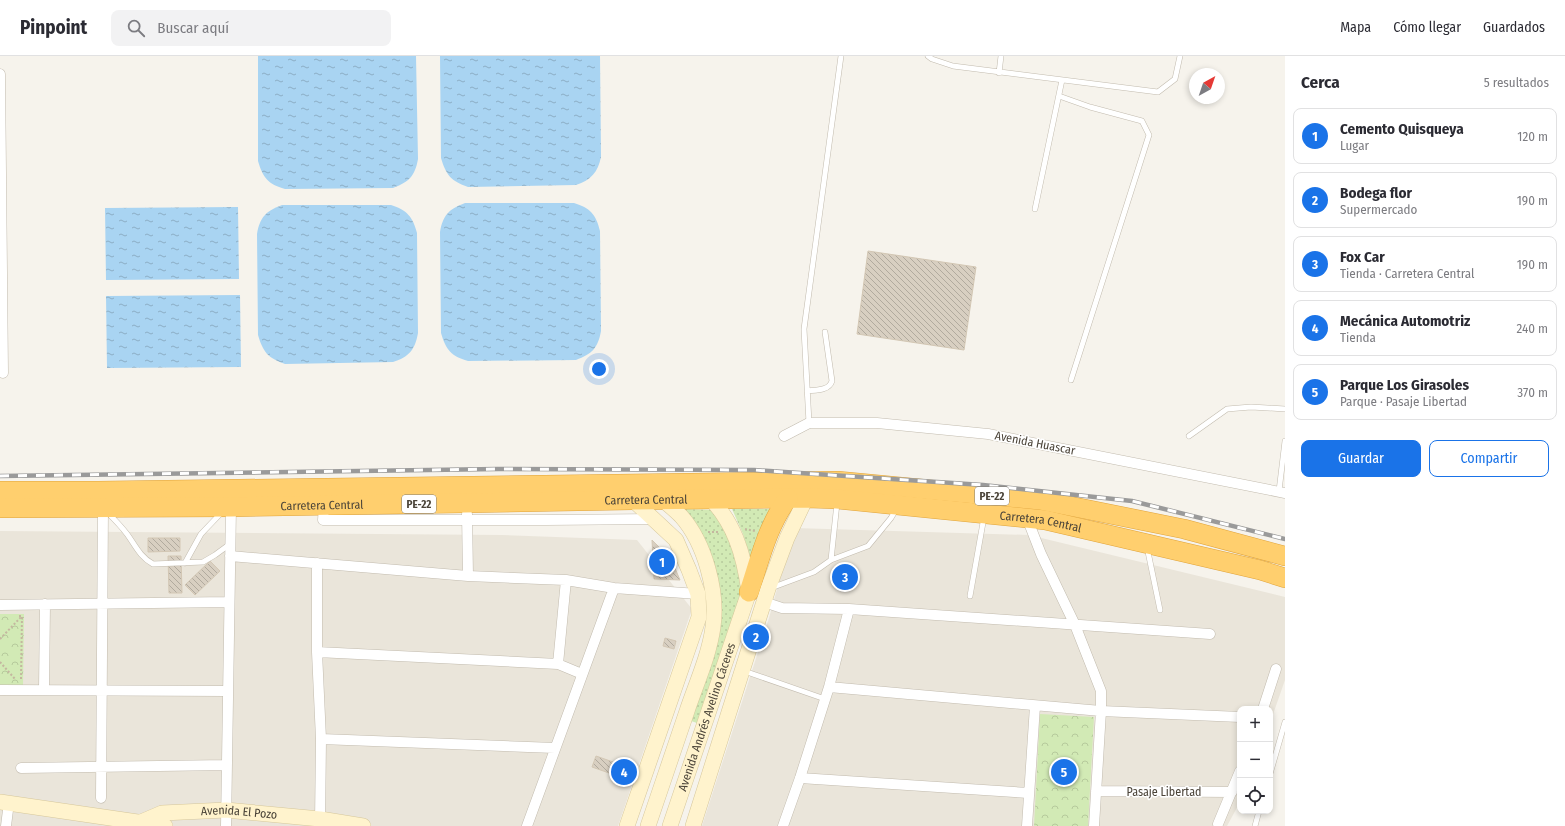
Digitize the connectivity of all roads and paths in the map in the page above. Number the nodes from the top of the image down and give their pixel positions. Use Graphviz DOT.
graph roads {
  1 [pos="841,56"];
  2 [pos="928,56"];
  3 [pos="1001,56"];
  4 [pos="1180,56"];
  5 [pos="998,72"];
  6 [pos="0,74"];
  7 [pos="1062,80"];
  8 [pos="1059,96"];
  9 [pos="1035,210"];
  10 [pos="825,332"];
  11 [pos="3,373"];
  12 [pos="1070,380"];
  13 [pos="807,392"];
  14 [pos="1285,409"];
  15 [pos="809,423"];
  16 [pos="784,436"];
  17 [pos="1189,436"];
  18 [pos="1285,441"];
  19 [pos="694,482"];
  20 [pos="0,490"];
  21 [pos="1282,492"];
  22 [pos="526,493"];
  23 [pos="797,498"];
  24 [pos="712,499"];
  25 [pos="837,499"];
  26 [pos="633,500"];
  27 [pos="663,500"];
  28 [pos="899,505"];
  29 [pos="228,507"];
  30 [pos="0,508"];
  31 [pos="102,508"];
  32 [pos="467,511"];
  33 [pos="985,514"];
  34 [pos="1027,518"];
  35 [pos="655,519"];
  36 [pos="230,544"];
  37 [pos="1146,544"];
  38 [pos="230,556"];
  39 [pos="1285,556"];
  40 [pos="831,560"];
  41 [pos="185,563"];
  42 [pos="317,563"];
  43 [pos="468,576"];
  44 [pos="1285,578"];
  45 [pos="566,580"];
  46 [pos="614,588"];
  47 [pos="698,594"];
  48 [pos="760,594"];
  49 [pos="970,596"];
  50 [pos="229,602"];
  51 [pos="45,604"];
  52 [pos="102,604"];
  53 [pos="0,605"];
  54 [pos="21,605"];
  55 [pos="849,609"];
  56 [pos="1160,610"];
  57 [pos="14,616"];
  58 [pos="22,616"];
  59 [pos="1075,624"];
  60 [pos="1210,634"];
  61 [pos="692,637"];
  62 [pos="0,639"];
  63 [pos="317,652"];
  64 [pos="705,657"];
  65 [pos="0,662"];
  66 [pos="558,664"];
  67 [pos="1276,669"];
  68 [pos="743,671"];
  69 [pos="582,674"];
  70 [pos="829,687"];
  71 [pos="21,688"];
  72 [pos="0,690"];
  73 [pos="44,690"];
  74 [pos="102,690"];
  75 [pos="228,691"];
  76 [pos="825,698"];
  77 [pos="1035,706"];
  78 [pos="1264,706"];
  79 [pos="1101,711"];
  80 [pos="1237,717"];
  81 [pos="1285,722"];
  82 [pos="681,728"];
  83 [pos="701,732"];
  84 [pos="321,739"];
  85 [pos="555,748"];
  86 [pos="1273,764"];
  87 [pos="227,765"];
  88 [pos="101,767"];
  89 [pos="21,768"];
  90 [pos="800,778"];
  91 [pos="1237,778"];
  92 [pos="661,786"];
  93 [pos="1096,791"];
  94 [pos="1232,792"];
  95 [pos="1029,793"];
  96 [pos="101,798"];
  97 [pos="636,798"];
  98 [pos="4,802"];
  99 [pos="675,809"];
  100 [pos="226,810"];
  101 [pos="1258,814"];
  102 [pos="104,821"];
  103 [pos="695,821"];
  104 [pos="141,822"];
  105 [pos="320,822"];
  106 [pos="1218,824"];
  107 [pos="6,826"];
  108 [pos="165,826"];
  109 [pos="226,826"];
  110 [pos="363,826"];
  111 [pos="527,826"];
  112 [pos="627,826"];
  113 [pos="648,826"];
  114 [pos="670,826"];
  115 [pos="783,826"];
  116 [pos="1027,826"];
  117 [pos="1094,826"];
  118 [pos="1254,826"];
  1 -- 13 [label="lane"];
  2 -- 5 [label="lane"];
  3 -- 5 [label="lane"];
  4 -- 7 [label="lane"];
  5 -- 7 [label="lane"];
  6 -- 11 [label="street"];
  7 -- 8 [label="lane"];
  8 -- 9 [label="lane"];
  8 -- 12 [label="lane"];
  10 -- 13 [label="lane"];
  13 -- 15 [label="lane"];
  14 -- 17 [label="lane"];
  15 -- 16 [label="street, Avenida Huascar"];
  15 -- 21 [label="street, Avenida Huascar"];
  18 -- 21 [label="lane"];
  19 -- 22 [label="highway, Carretera Central / PE-22"];
  19 -- 24 [label="street, Avenida Andrés Avelino Cáceres"];
  19 -- 39 [label="highway, Carretera Central / PE-22"];
  20 -- 22 [label="highway, Carretera Central / PE-22"];
  22 -- 26 [label="highway, Carretera Central / PE-22"];
  22 -- 32 [label="highway, Carretera Central / PE-22"];
  23 -- 24 [label="highway, Carretera Central / PE-22"];
  23 -- 25 [label="highway, Carretera Central / PE-22"];
  23 -- 48 [label="highway"];
  24 -- 27 [label="highway, Carretera Central / PE-22"];
  24 -- 48 [label="street, Avenida Andrés Avelino Cáceres"];
  25 -- 28 [label="highway, Carretera Central / PE-22"];
  25 -- 40 [label="lane"];
  26 -- 27 [label="highway, Carretera Central / PE-22"];
  26 -- 35 [label="street"];
  27 -- 64 [label="street, Avenida Andrés Avelino Cáceres"];
  28 -- 33 [label="highway, Carretera Central / PE-22"];
  28 -- 40 [label="lane"];
  29 -- 31 [label="highway, Carretera Central / PE-22"];
  29 -- 32 [label="highway, Carretera Central / PE-22"];
  29 -- 36 [label="street"];
  29 -- 41 [label="lane"];
  30 -- 31 [label="highway, Carretera Central / PE-22"];
  31 -- 41 [label="lane"];
  31 -- 52 [label="street"];
  32 -- 35 [label="street"];
  32 -- 43 [label="street"];
  33 -- 34 [label="highway, Carretera Central / PE-22"];
  33 -- 49 [label="lane"];
  34 -- 37 [label="highway, Carretera Central / PE-22"];
  34 -- 59 [label="street"];
  35 -- 47 [label="street"];
  36 -- 38 [label="street"];
  36 -- 41 [label="lane"];
  37 -- 44 [label="highway, Carretera Central / PE-22"];
  37 -- 56 [label="lane"];
  38 -- 42 [label="street"];
  38 -- 50 [label="street"];
  40 -- 48 [label="lane"];
  42 -- 43 [label="street"];
  42 -- 63 [label="street"];
  43 -- 45 [label="street"];
  45 -- 46 [label="street"];
  45 -- 66 [label="street"];
  46 -- 47 [label="street"];
  46 -- 69 [label="street"];
  47 -- 61 [label="street"];
  48 -- 55 [label="street"];
  48 -- 68 [label="street"];
  48 -- 83 [label="street, Avenida Andrés Avelino Cáceres"];
  50 -- 52 [label="street"];
  50 -- 75 [label="street"];
  51 -- 52 [label="street"];
  51 -- 54 [label="street"];
  51 -- 73 [label="street"];
  52 -- 74 [label="street"];
  53 -- 54 [label="street"];
  54 -- 58 [label="path"];
  55 -- 59 [label="street"];
  55 -- 70 [label="street"];
  57 -- 58 [label="path"];
  58 -- 62 [label="path"];
  58 -- 71 [label="path"];
  59 -- 60 [label="street"];
  59 -- 79 [label="street"];
  61 -- 64 [label="street"];
  61 -- 97 [label="street"];
  63 -- 66 [label="street"];
  63 -- 84 [label="street"];
  64 -- 82 [label="street, Avenida Andrés Avelino Cáceres"];
  65 -- 71 [label="path"];
  66 -- 69 [label="street"];
  67 -- 78 [label="street"];
  68 -- 76 [label="lane"];
  68 -- 103 [label="street"];
  69 -- 85 [label="street"];
  70 -- 76 [label="street"];
  70 -- 77 [label="street"];
  71 -- 72 [label="street"];
  71 -- 73 [label="street"];
  73 -- 74 [label="street"];
  74 -- 75 [label="street"];
  74 -- 88 [label="street"];
  75 -- 87 [label="street"];
  76 -- 90 [label="street"];
  77 -- 79 [label="street"];
  77 -- 95 [label="street"];
  79 -- 80 [label="street"];
  79 -- 93 [label="street"];
  81 -- 86 [label="lane"];
  82 -- 83 [label="street"];
  82 -- 92 [label="street, Avenida Andrés Avelino Cáceres"];
  83 -- 99 [label="street, Avenida Andrés Avelino Cáceres"];
  84 -- 85 [label="street"];
  84 -- 105 [label="street"];
  85 -- 111 [label="street"];
  87 -- 88 [label="street"];
  87 -- 100 [label="street"];
  88 -- 89 [label="street"];
  88 -- 96 [label="street"];
  90 -- 95 [label="street"];
  90 -- 115 [label="street"];
  91 -- 94 [label="street"];
  92 -- 97 [label="street"];
  92 -- 113 [label="street, Avenida Andrés Avelino Cáceres"];
  93 -- 94 [label="street, Pasaje Libertad"];
  93 -- 117 [label="street"];
  94 -- 106 [label="street"];
  95 -- 116 [label="street"];
  97 -- 112 [label="street"];
  98 -- 102 [label="street"];
  98 -- 107 [label="street"];
  99 -- 103 [label="street"];
  99 -- 114 [label="street, Avenida Andrés Avelino Cáceres"];
  100 -- 104 [label="street, Avenida El Pozo"];
  100 -- 105 [label="street, Avenida El Pozo"];
  100 -- 109 [label="street"];
  101 -- 118 [label="lane"];
  102 -- 104 [label="street"];
  104 -- 108 [label="street"];
  105 -- 110 [label="street, Avenida El Pozo"];
}
